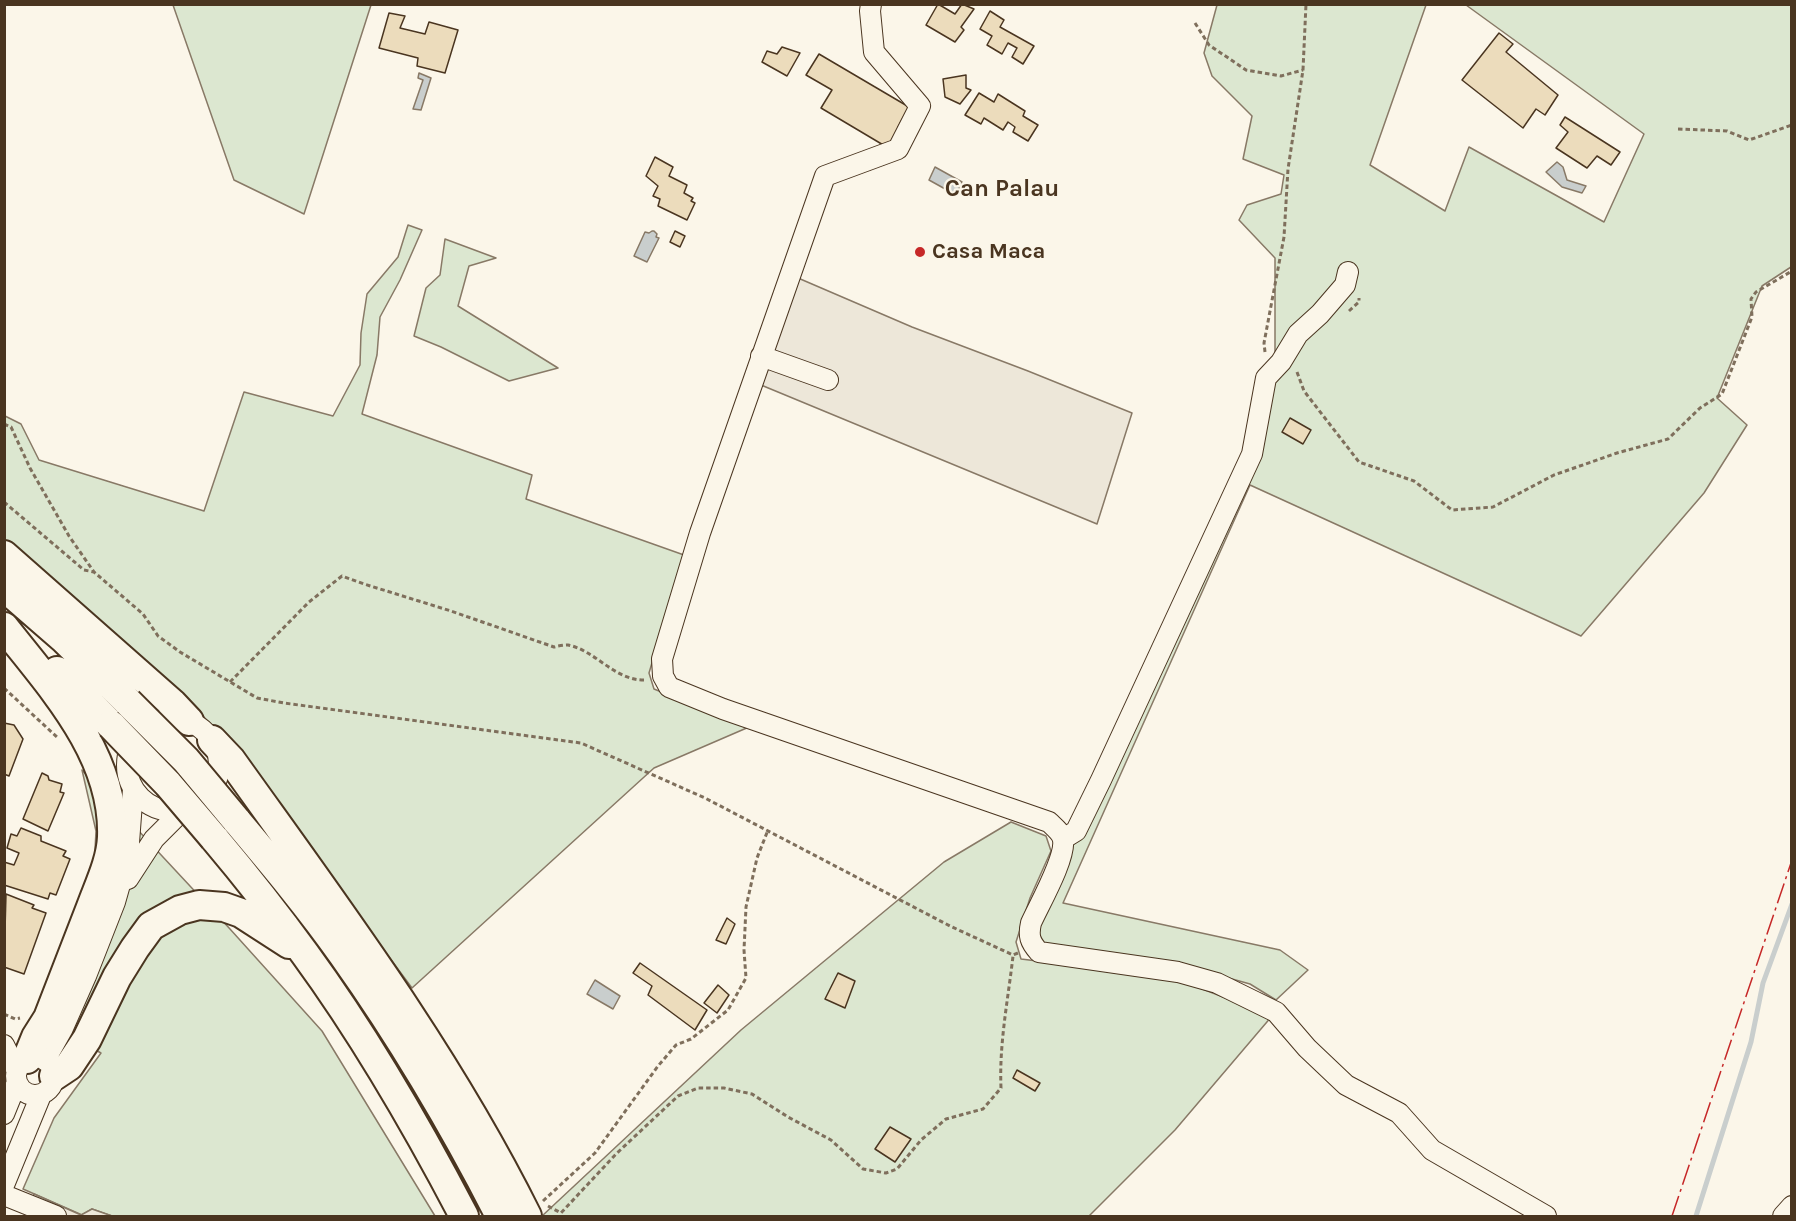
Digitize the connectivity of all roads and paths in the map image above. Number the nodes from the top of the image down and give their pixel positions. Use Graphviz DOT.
graph roads {
  1 [pos="872,4"];
  2 [pos="1306,4"];
  3 [pos="1195,23"];
  4 [pos="1303,70"];
  5 [pos="1791,126"];
  6 [pos="1678,129"];
  7 [pos="1791,271"];
  8 [pos="1348,272"];
  9 [pos="1344,314"];
  10 [pos="761,356"];
  11 [pos="1297,370"];
  12 [pos="1266,378"];
  13 [pos="828,380"];
  14 [pos="4,424"];
  15 [pos="4,502"];
  16 [pos="4,555"];
  17 [pos="94,572"];
  18 [pos="4,587"];
  19 [pos="4,625"];
  20 [pos="663,676"];
  21 [pos="230,682"];
  22 [pos="4,688"];
  23 [pos="189,722"];
  24 [pos="212,740"];
  25 [pos="63,744"];
  26 [pos="133,789"];
  27 [pos="182,811"];
  28 [pos="768,831"];
  29 [pos="1063,839"];
  30 [pos="115,902"];
  31 [pos="1032,945"];
  32 [pos="306,955"];
  33 [pos="1013,956"];
  34 [pos="4,1014"];
  35 [pos="28,1017"];
  36 [pos="29,1070"];
  37 [pos="4,1114"];
  38 [pos="4,1185"];
  39 [pos="4,1195"];
  40 [pos="1791,1206"];
  41 [pos="34,1212"];
  42 [pos="56,1216"];
  43 [pos="464,1216"];
  44 [pos="500,1216"];
  45 [pos="527,1216"];
  46 [pos="1546,1216"];
  47 [pos="1783,1216"];
  1 -- 10 [label="street"];
  2 -- 4 [label="path"];
  3 -- 4 [label="path"];
  4 -- 12 [label="path"];
  5 -- 6 [label="path"];
  7 -- 11 [label="path"];
  8 -- 9 [label="path"];
  8 -- 12 [label="street"];
  10 -- 13 [label="street"];
  10 -- 20 [label="street"];
  12 -- 29 [label="street"];
  14 -- 17 [label="path"];
  15 -- 17 [label="path"];
  16 -- 23 [label="highway"];
  17 -- 21 [label="path"];
  18 -- 44 [label="highway, bridge"];
  19 -- 32 [label="highway, bridge"];
  19 -- 36 [label="highway"];
  20 -- 21 [label="path"];
  20 -- 29 [label="street"];
  21 -- 28 [label="path"];
  22 -- 25 [label="path"];
  23 -- 24 [label="street"];
  23 -- 26 [label="street"];
  24 -- 27 [label="street"];
  24 -- 45 [label="highway"];
  26 -- 27 [label="street"];
  26 -- 30 [label="street"];
  27 -- 30 [label="street"];
  28 -- 33 [label="path"];
  28 -- 33 [label="path"];
  29 -- 31 [label="street"];
  30 -- 36 [label="street"];
  31 -- 33 [label="path"];
  31 -- 46 [label="street"];
  32 -- 36 [label="highway"];
  32 -- 43 [label="highway"];
  34 -- 35 [label="path"];
  36 -- 37 [label="street"];
  36 -- 38 [label="street"];
  39 -- 41 [label="street"];
  40 -- 47 [label="street"];
  41 -- 42 [label="street"];
}
